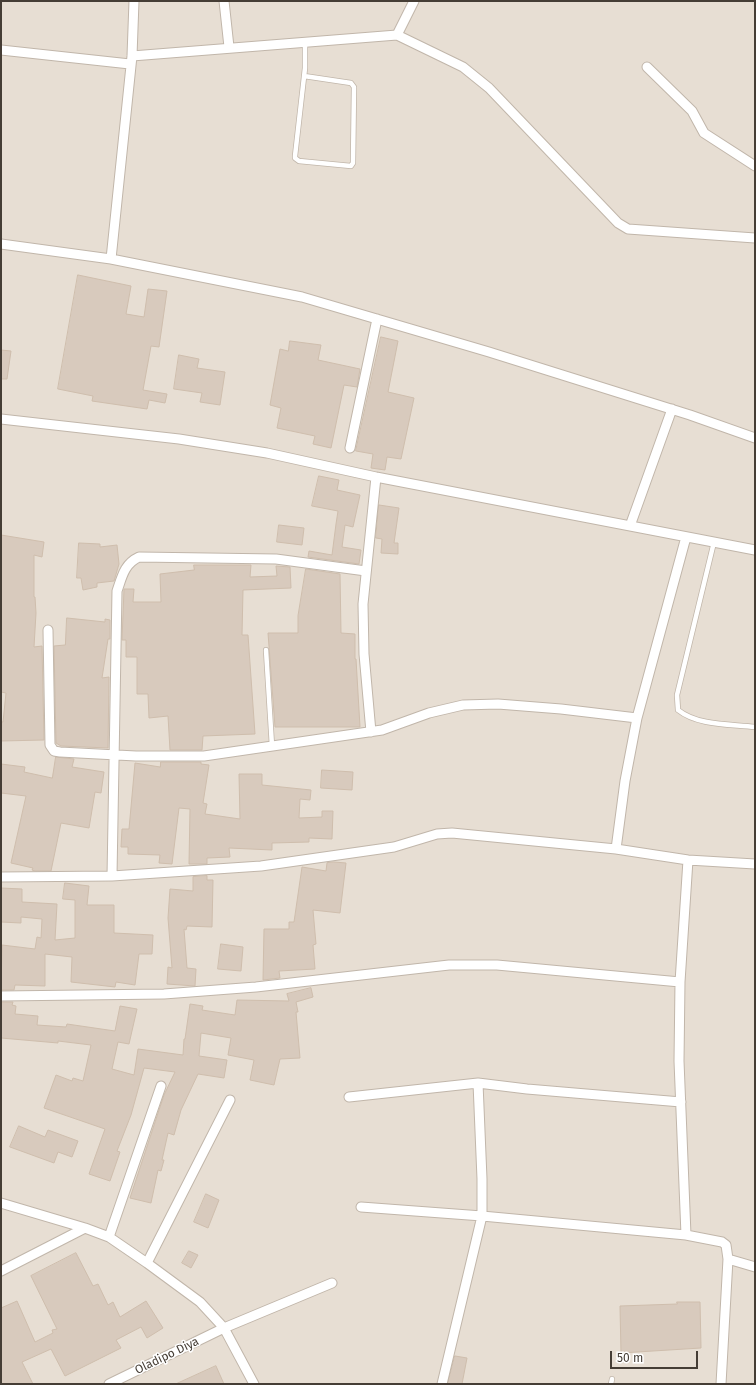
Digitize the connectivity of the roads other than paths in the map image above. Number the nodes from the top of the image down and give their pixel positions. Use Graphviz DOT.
graph roads {
  1 [pos="134,1"];
  2 [pos="224,1"];
  3 [pos="414,1"];
  4 [pos="397,35"];
  5 [pos="305,42"];
  6 [pos="229,48"];
  7 [pos="1,50"];
  8 [pos="131,60"];
  9 [pos="647,67"];
  10 [pos="304,76"];
  11 [pos="755,166"];
  12 [pos="755,238"];
  13 [pos="1,244"];
  14 [pos="111,259"];
  15 [pos="377,319"];
  16 [pos="672,409"];
  17 [pos="1,419"];
  18 [pos="755,438"];
  19 [pos="350,448"];
  20 [pos="376,477"];
  21 [pos="630,526"];
  22 [pos="686,537"];
  23 [pos="714,542"];
  24 [pos="755,550"];
  25 [pos="366,571"];
  26 [pos="48,630"];
  27 [pos="266,650"];
  28 [pos="637,718"];
  29 [pos="755,727"];
  30 [pos="371,732"];
  31 [pos="272,748"];
  32 [pos="115,755"];
  33 [pos="616,849"];
  34 [pos="688,860"];
  35 [pos="755,864"];
  36 [pos="112,876"];
  37 [pos="1,878"];
  38 [pos="680,982"];
  39 [pos="1,996"];
  40 [pos="478,1083"];
  41 [pos="160,1086"];
  42 [pos="349,1097"];
  43 [pos="230,1100"];
  44 [pos="681,1102"];
  45 [pos="1,1204"];
  46 [pos="362,1207"];
  47 [pos="482,1216"];
  48 [pos="85,1228"];
  49 [pos="686,1234"];
  50 [pos="109,1237"];
  51 [pos="728,1259"];
  52 [pos="147,1263"];
  53 [pos="755,1267"];
  54 [pos="1,1271"];
  55 [pos="332,1283"];
  56 [pos="224,1328"];
  57 [pos="109,1384"];
  58 [pos="254,1384"];
  59 [pos="442,1384"];
  60 [pos="721,1384"];
  1 -- 8 [label="street"];
  2 -- 6 [label="street"];
  3 -- 4 [label="street"];
  4 -- 5 [label="street"];
  4 -- 12 [label="street"];
  5 -- 6 [label="street"];
  5 -- 10 [label="lane"];
  6 -- 8 [label="street"];
  7 -- 8 [label="street"];
  8 -- 14 [label="street"];
  9 -- 11 [label="street"];
  10 -- 10 [label="lane"];
  13 -- 14 [label="street"];
  14 -- 15 [label="street"];
  15 -- 16 [label="street"];
  15 -- 19 [label="street"];
  16 -- 18 [label="street"];
  16 -- 21 [label="street"];
  17 -- 20 [label="street"];
  20 -- 21 [label="street"];
  20 -- 25 [label="street"];
  21 -- 22 [label="street"];
  22 -- 23 [label="street"];
  22 -- 28 [label="street"];
  23 -- 24 [label="street"];
  23 -- 29 [label="lane"];
  25 -- 30 [label="street"];
  25 -- 32 [label="street"];
  26 -- 32 [label="street"];
  27 -- 31 [label="lane"];
  28 -- 30 [label="street"];
  28 -- 33 [label="street"];
  30 -- 31 [label="street"];
  31 -- 32 [label="street"];
  32 -- 36 [label="street"];
  33 -- 34 [label="street"];
  33 -- 36 [label="street"];
  34 -- 35 [label="street"];
  34 -- 38 [label="street"];
  36 -- 37 [label="street"];
  38 -- 39 [label="street"];
  38 -- 44 [label="street"];
  40 -- 42 [label="street"];
  40 -- 44 [label="street"];
  40 -- 47 [label="street"];
  41 -- 50 [label="street"];
  43 -- 52 [label="street"];
  44 -- 49 [label="street"];
  45 -- 48 [label="street"];
  46 -- 47 [label="street"];
  47 -- 49 [label="street"];
  47 -- 59 [label="street"];
  48 -- 50 [label="street"];
  48 -- 54 [label="street"];
  49 -- 51 [label="street"];
  50 -- 52 [label="street"];
  51 -- 53 [label="street"];
  51 -- 60 [label="street"];
  52 -- 56 [label="street"];
  55 -- 56 [label="street, Oladipo Diya"];
  56 -- 57 [label="street, Oladipo Diya"];
  56 -- 58 [label="street"];
}
